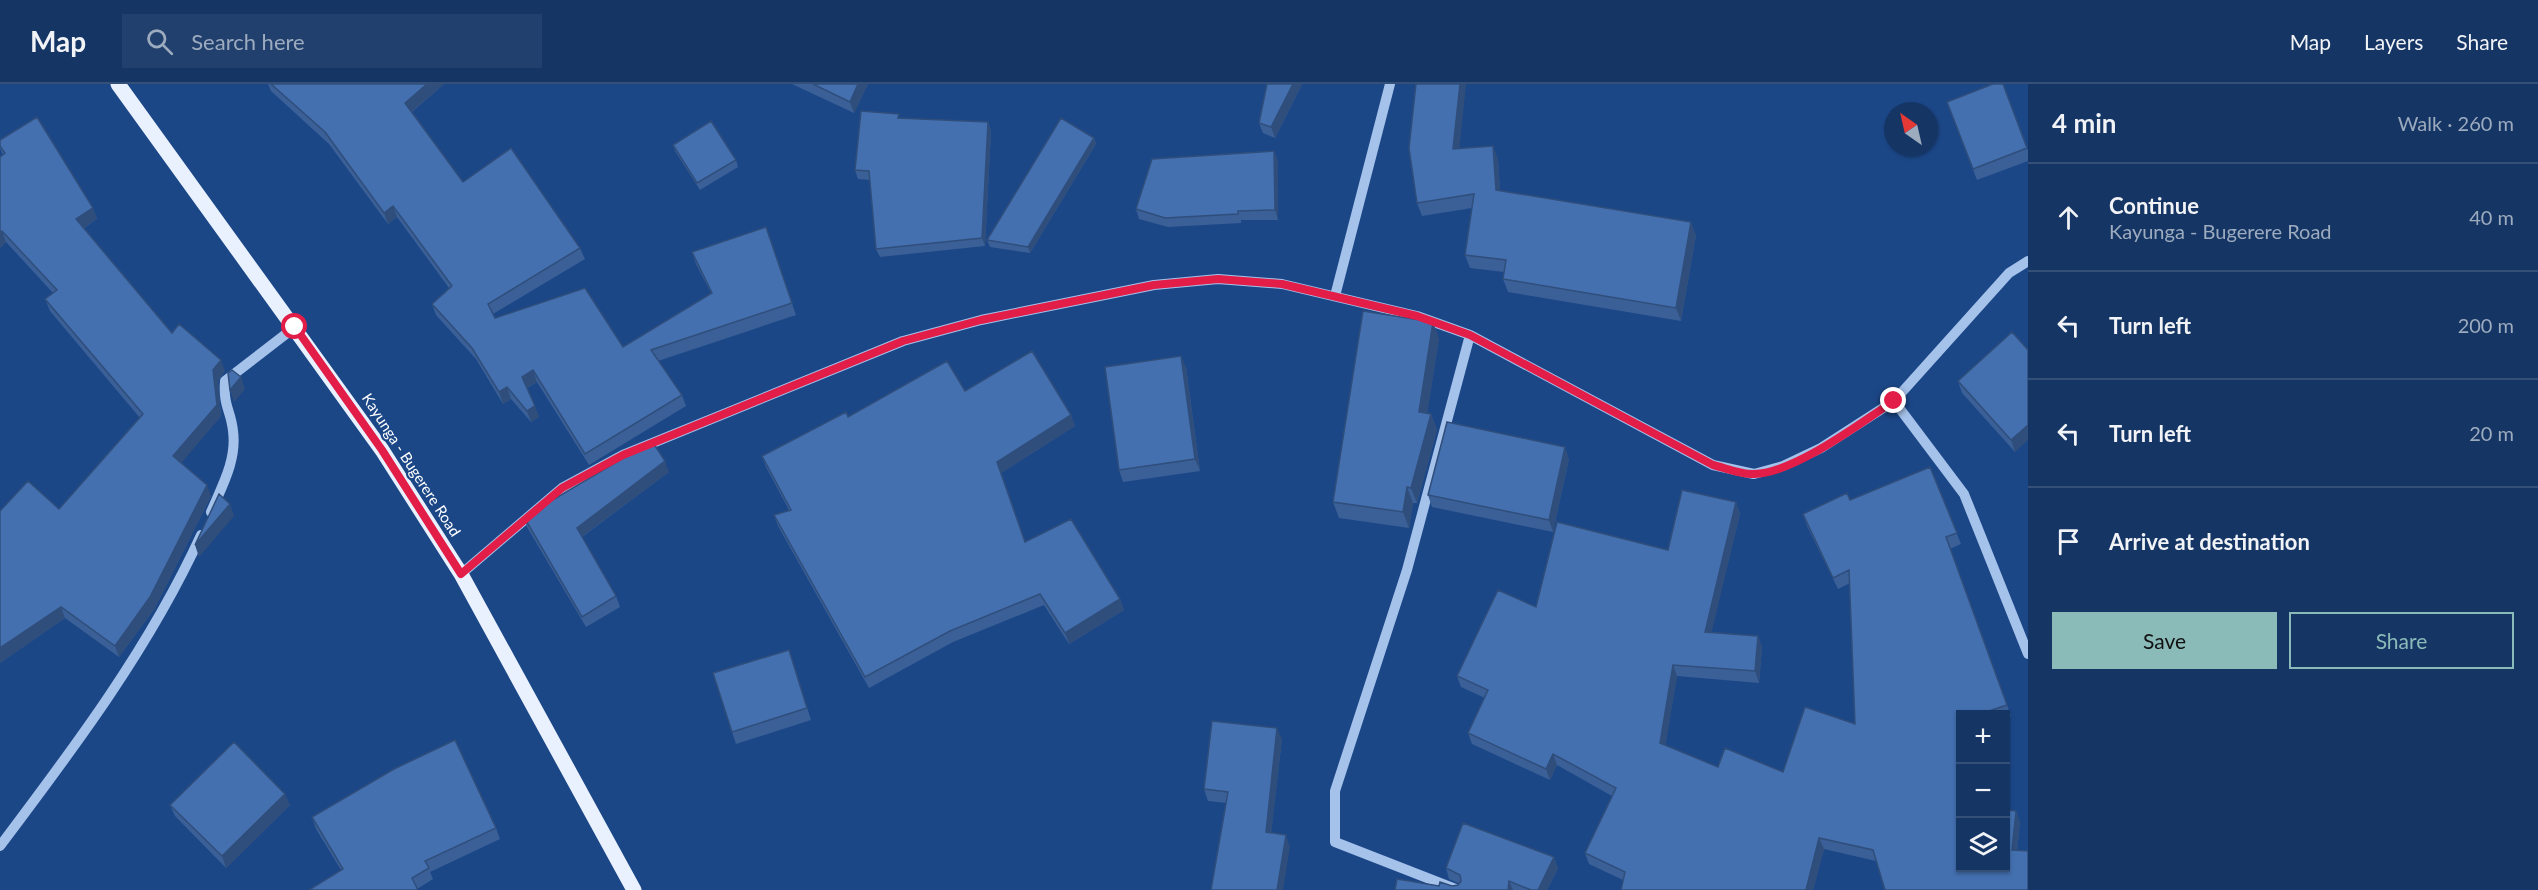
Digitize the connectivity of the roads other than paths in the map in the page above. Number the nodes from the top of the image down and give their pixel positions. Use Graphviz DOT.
graph roads {
  1 [pos="118,84"];
  2 [pos="1390,84"];
  3 [pos="2028,261"];
  4 [pos="1335,296"];
  5 [pos="295,327"];
  6 [pos="1470,335"];
  7 [pos="1894,401"];
  8 [pos="461,574"];
  9 [pos="2028,654"];
  10 [pos="0,846"];
  11 [pos="633,890"];
  12 [pos="1458,890"];
  1 -- 5 [label="main road, Kayunga - Bugerere Road"];
  2 -- 4 [label="street"];
  3 -- 7 [label="street"];
  4 -- 6 [label="street"];
  4 -- 8 [label="street"];
  5 -- 8 [label="main road, Kayunga - Bugerere Road"];
  5 -- 10 [label="street"];
  6 -- 7 [label="street"];
  6 -- 12 [label="street"];
  7 -- 9 [label="street"];
  8 -- 11 [label="main road, Kayunga - Bugerere Road"];
}
